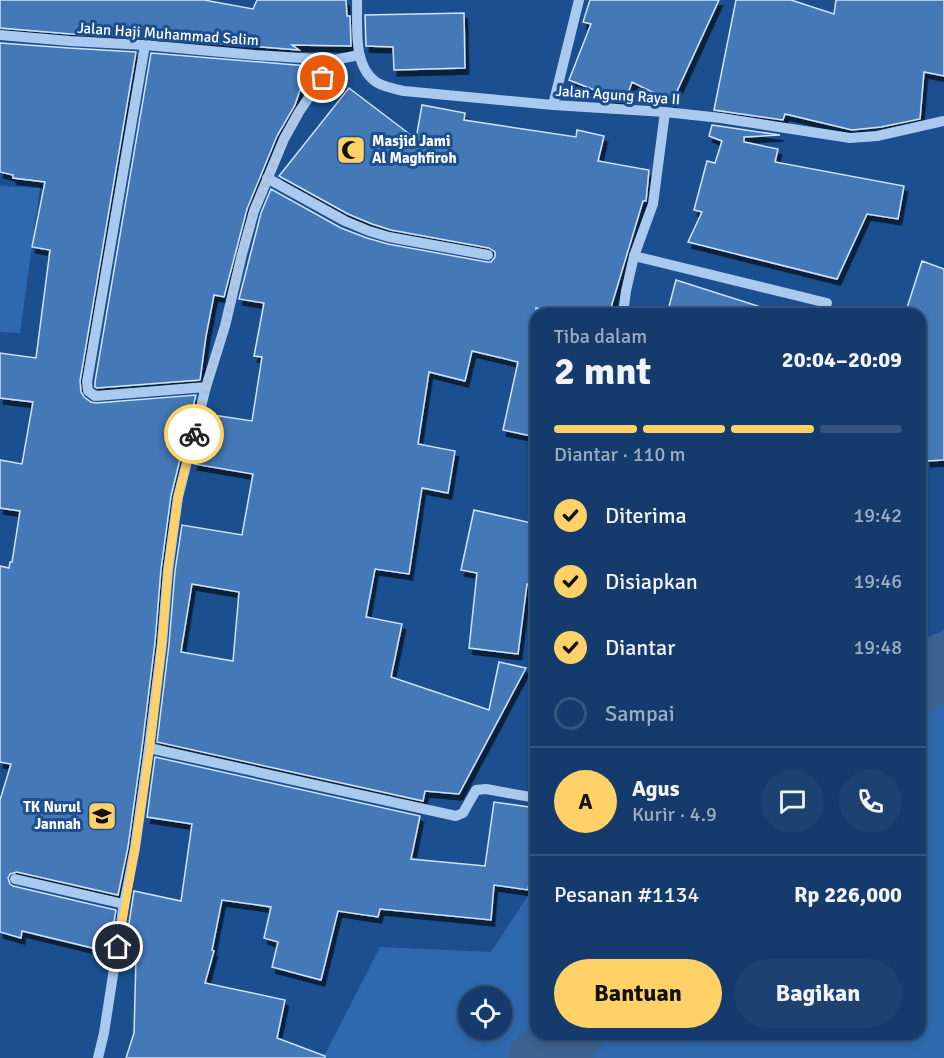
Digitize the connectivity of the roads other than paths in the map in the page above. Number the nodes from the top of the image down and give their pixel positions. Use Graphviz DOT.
graph roads {
  1 [pos="357,0"];
  2 [pos="579,0"];
  3 [pos="0,34"];
  4 [pos="145,45"];
  5 [pos="359,55"];
  6 [pos="334,60"];
  7 [pos="553,105"];
  8 [pos="665,112"];
  9 [pos="944,121"];
  10 [pos="267,178"];
  11 [pos="488,255"];
  12 [pos="634,256"];
  13 [pos="827,303"];
  14 [pos="624,308"];
  15 [pos="206,387"];
  16 [pos="150,748"];
  17 [pos="530,797"];
  18 [pos="15,879"];
  19 [pos="124,904"];
  20 [pos="98,1058"];
  1 -- 5 [label="street"];
  2 -- 7 [label="street"];
  3 -- 4 [label="street, Jalan Haji Muhammad Salim"];
  4 -- 6 [label="street, Jalan Haji Muhammad Salim"];
  4 -- 15 [label="street"];
  5 -- 6 [label="street, Jalan Haji Muhammad Salim"];
  5 -- 7 [label="street, Jalan Agung Raya II"];
  6 -- 10 [label="street"];
  7 -- 8 [label="street, Jalan Agung Raya II"];
  8 -- 9 [label="street, Jalan Agung Raya II"];
  8 -- 12 [label="street"];
  10 -- 11 [label="street"];
  10 -- 15 [label="street"];
  12 -- 13 [label="street"];
  12 -- 14 [label="street"];
  15 -- 16 [label="street"];
  16 -- 17 [label="street"];
  16 -- 19 [label="street"];
  18 -- 19 [label="street"];
  19 -- 20 [label="street"];
}
